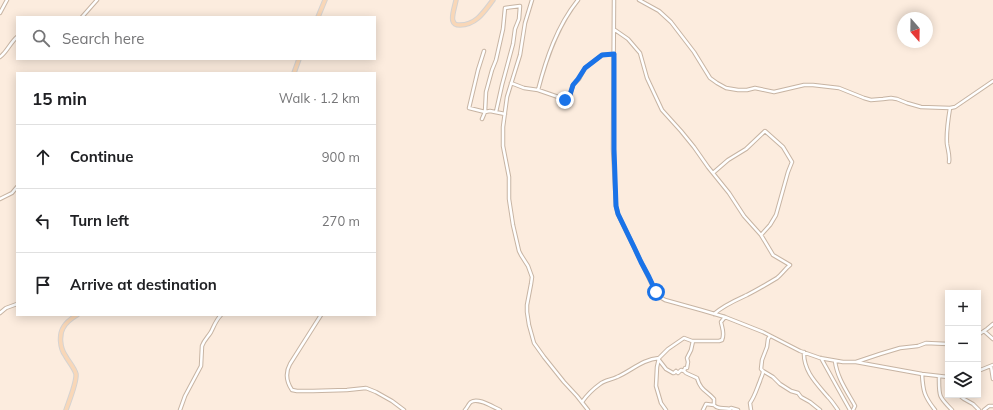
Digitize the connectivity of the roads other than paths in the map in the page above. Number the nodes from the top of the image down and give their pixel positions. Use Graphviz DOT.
graph roads {
  1 [pos="97,0"];
  2 [pos="325,0"];
  3 [pos="456,0"];
  4 [pos="494,0"];
  5 [pos="532,0"];
  6 [pos="578,0"];
  7 [pos="614,0"];
  8 [pos="639,0"];
  9 [pos="5,1"];
  10 [pos="0,13"];
  11 [pos="83,16"];
  12 [pos="318,16"];
  13 [pos="614,30"];
  14 [pos="16,38"];
  15 [pos="484,51"];
  16 [pos="614,54"];
  17 [pos="0,56"];
  18 [pos="300,60"];
  19 [pos="294,72"];
  20 [pos="993,81"];
  21 [pos="511,83"];
  22 [pos="538,90"];
  23 [pos="950,108"];
  24 [pos="485,112"];
  25 [pos="496,112"];
  26 [pos="505,114"];
  27 [pos="482,119"];
  28 [pos="949,162"];
  29 [pos="713,173"];
  30 [pos="16,189"];
  31 [pos="0,199"];
  32 [pos="761,235"];
  33 [pos="16,304"];
  34 [pos="0,314"];
  35 [pos="714,314"];
  36 [pos="76,316"];
  37 [pos="220,316"];
  38 [pos="320,316"];
  39 [pos="725,317"];
  40 [pos="993,324"];
  41 [pos="984,331"];
  42 [pos="981,333"];
  43 [pos="770,336"];
  44 [pos="993,339"];
  45 [pos="693,341"];
  46 [pos="945,344"];
  47 [pos="804,352"];
  48 [pos="820,358"];
  49 [pos="659,359"];
  50 [pos="835,361"];
  51 [pos="856,362"];
  52 [pos="992,366"];
  53 [pos="981,369"];
  54 [pos="684,371"];
  55 [pos="763,371"];
  56 [pos="922,374"];
  57 [pos="939,376"];
  58 [pos="945,377"];
  59 [pos="993,379"];
  60 [pos="962,398"];
  61 [pos="582,402"];
  62 [pos="714,405"];
  63 [pos="993,406"];
  64 [pos="66,410"];
  65 [pos="180,410"];
  66 [pos="404,410"];
  67 [pos="466,410"];
  68 [pos="500,410"];
  69 [pos="588,410"];
  70 [pos="666,410"];
  71 [pos="703,410"];
  72 [pos="738,410"];
  73 [pos="751,410"];
  74 [pos="820,410"];
  75 [pos="838,410"];
  76 [pos="850,410"];
  77 [pos="854,410"];
  78 [pos="935,410"];
  79 [pos="952,410"];
  80 [pos="979,410"];
  81 [pos="984,410"];
  1 -- 11 [label="street"];
  2 -- 12 [label="main road"];
  3 -- 4 [label="main road"];
  5 -- 21 [label="street"];
  6 -- 22 [label="street"];
  7 -- 13 [label="street"];
  8 -- 23 [label="street"];
  9 -- 10 [label="street"];
  13 -- 16 [label="street"];
  13 -- 29 [label="street"];
  14 -- 17 [label="street"];
  15 -- 24 [label="street"];
  16 -- 22 [label="street"];
  16 -- 35 [label="street"];
  18 -- 19 [label="main road"];
  20 -- 23 [label="street"];
  21 -- 22 [label="street"];
  21 -- 26 [label="street"];
  23 -- 28 [label="street"];
  24 -- 25 [label="street"];
  24 -- 25 [label="street"];
  24 -- 27 [label="street"];
  25 -- 26 [label="street"];
  26 -- 61 [label="street"];
  29 -- 32 [label="street"];
  29 -- 32 [label="street"];
  30 -- 31 [label="street"];
  32 -- 35 [label="street"];
  33 -- 34 [label="street"];
  35 -- 39 [label="street"];
  36 -- 64 [label="main road"];
  37 -- 65 [label="street"];
  38 -- 66 [label="street"];
  39 -- 43 [label="street"];
  39 -- 45 [label="street"];
  40 -- 41 [label="street"];
  41 -- 42 [label="street"];
  41 -- 44 [label="street"];
  43 -- 47 [label="street"];
  43 -- 55 [label="street"];
  45 -- 49 [label="street"];
  45 -- 54 [label="street"];
  46 -- 51 [label="street"];
  47 -- 48 [label="street"];
  47 -- 75 [label="street"];
  48 -- 50 [label="street"];
  48 -- 76 [label="street"];
  49 -- 54 [label="street"];
  49 -- 61 [label="street"];
  49 -- 70 [label="street"];
  50 -- 51 [label="street"];
  50 -- 77 [label="street"];
  51 -- 56 [label="street"];
  52 -- 53 [label="street"];
  52 -- 59 [label="street"];
  54 -- 62 [label="street"];
  55 -- 73 [label="street"];
  55 -- 74 [label="street"];
  56 -- 57 [label="street"];
  56 -- 78 [label="street"];
  57 -- 58 [label="street"];
  57 -- 79 [label="street"];
  60 -- 80 [label="street"];
  61 -- 69 [label="street"];
  62 -- 71 [label="street"];
  62 -- 72 [label="street"];
  63 -- 81 [label="street"];
  67 -- 68 [label="street"];
}
